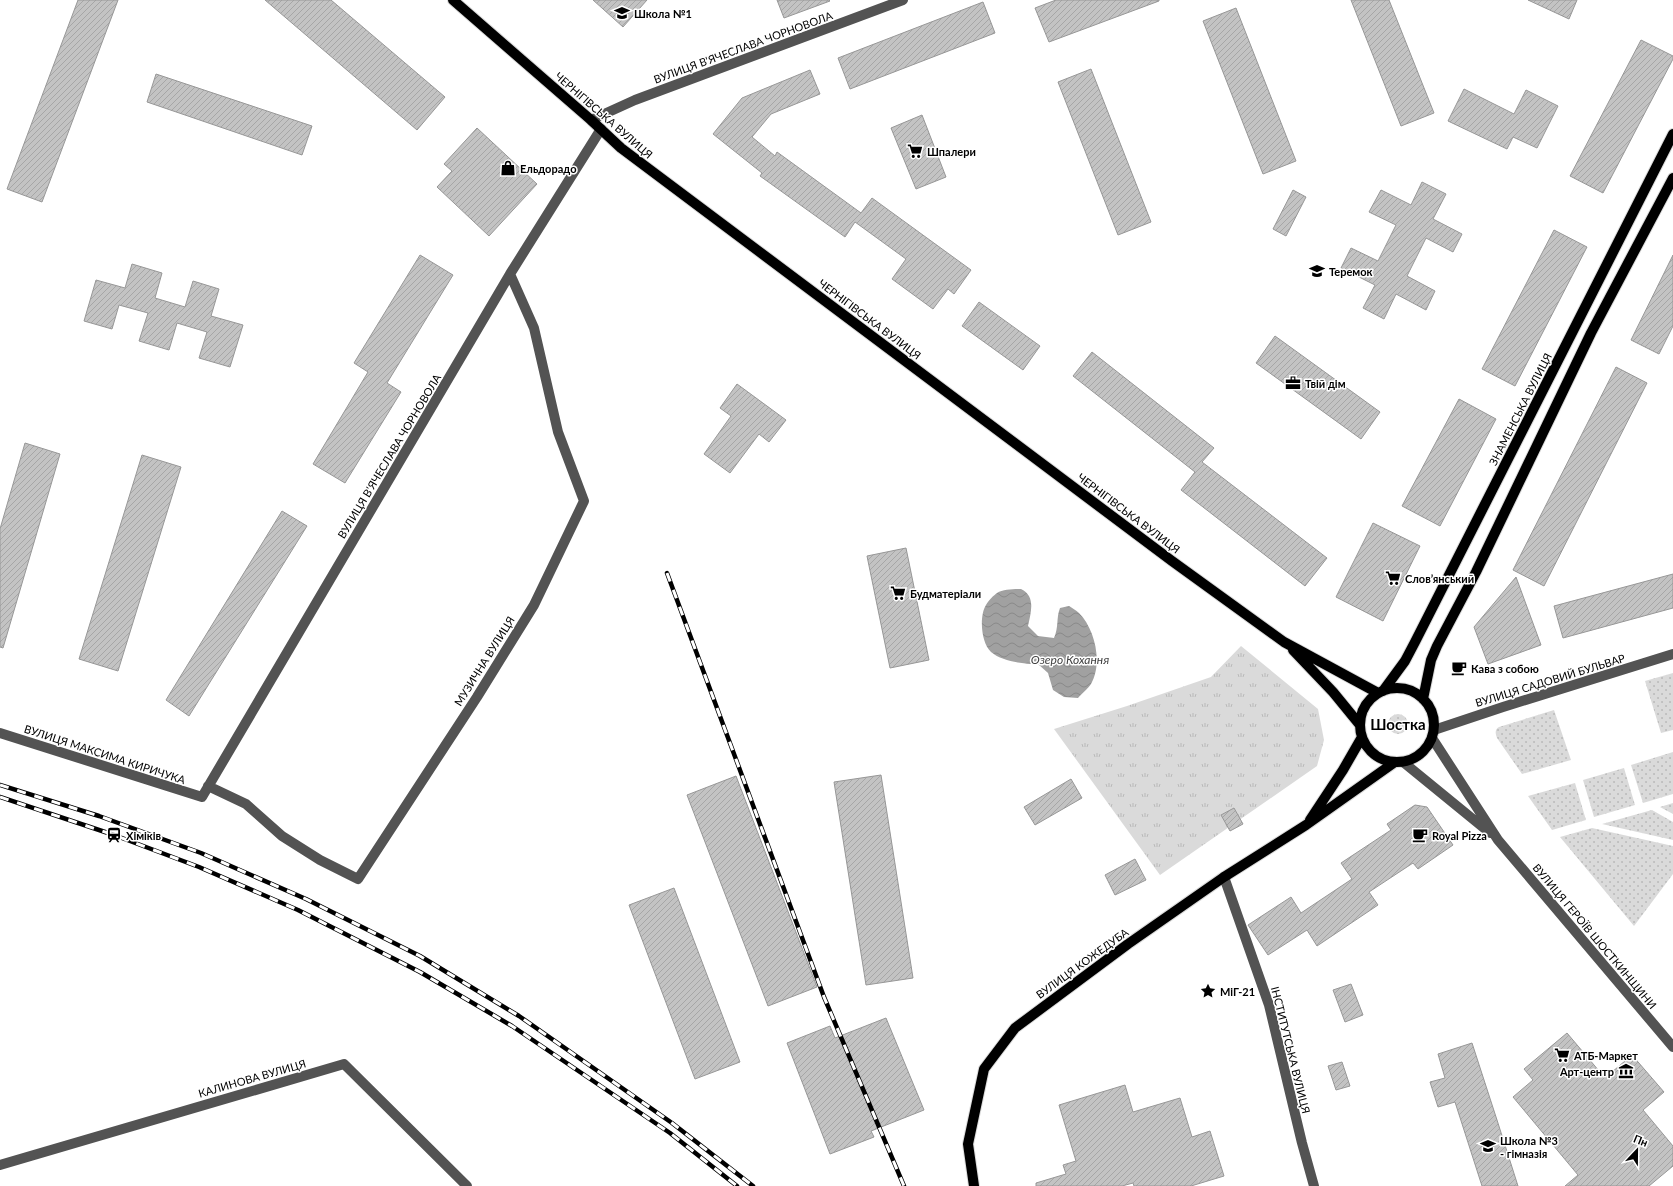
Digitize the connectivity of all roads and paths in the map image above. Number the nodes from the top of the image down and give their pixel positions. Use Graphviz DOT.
graph roads {
  1 [pos="453,0"];
  2 [pos="904,0"];
  3 [pos="591,120"];
  4 [pos="601,129"];
  5 [pos="1673,134"];
  6 [pos="1673,178"];
  7 [pos="510,274"];
  8 [pos="1284,642"];
  9 [pos="1673,654"];
  10 [pos="1380,692"];
  11 [pos="1423,699"];
  12 [pos="1360,725"];
  13 [pos="0,733"];
  14 [pos="1433,734"];
  15 [pos="1362,737"];
  16 [pos="1399,762"];
  17 [pos="208,786"];
  18 [pos="202,797"];
  19 [pos="1306,825"];
  20 [pos="1498,840"];
  21 [pos="1224,876"];
  22 [pos="1673,1047"];
  23 [pos="0,1165"];
  24 [pos="467,1186"];
  25 [pos="974,1186"];
  26 [pos="1314,1186"];
  1 -- 3 [label="main road, ЧЕРНІГІВСЬКА ВУЛИЦЯ"];
  2 -- 3 [label="street, ВУЛИЦЯ В'ЯЧЕСЛАВА ЧОРНОВОЛА"];
  3 -- 4 [label="main road, ЧЕРНІГІВСЬКА ВУЛИЦЯ"];
  4 -- 7 [label="street, ВУЛИЦЯ В'ЯЧЕСЛАВА ЧОРНОВОЛА"];
  4 -- 8 [label="main road, ЧЕРНІГІВСЬКА ВУЛИЦЯ"];
  5 -- 10 [label="main road, ЗНАМЕНСЬКА ВУЛИЦЯ"];
  6 -- 11 [label="main road"];
  7 -- 17 [label="street, ВУЛИЦЯ В'ЯЧЕСЛАВА ЧОРНОВОЛА"];
  7 -- 17 [label="street, МУЗИЧНА ВУЛИЦЯ"];
  8 -- 10 [label="main road, ЧЕРНІГІВСЬКА ВУЛИЦЯ"];
  8 -- 12 [label="main road, ЧЕРНІГІВСЬКА ВУЛИЦЯ"];
  9 -- 14 [label="street, ВУЛИЦЯ САДОВИЙ БУЛЬВАР"];
  10 -- 11 [label="main road"];
  10 -- 12 [label="main road"];
  11 -- 14 [label="main road"];
  12 -- 15 [label="main road"];
  13 -- 18 [label="street, ВУЛИЦЯ МАКСИМА КИРИЧУКА"];
  14 -- 16 [label="main road"];
  14 -- 20 [label="street, ВУЛИЦЯ ГЕРОЇВ ШОСТКИНЩИНИ"];
  15 -- 16 [label="main road"];
  15 -- 19 [label="main road, ВУЛИЦЯ КОЖЕДУБА"];
  16 -- 19 [label="main road, ВУЛИЦЯ КОЖЕДУБА"];
  16 -- 20 [label="street, ВУЛИЦЯ ГЕРОЇВ ШОСТКИНЩИНИ"];
  17 -- 18 [label="street, ВУЛИЦЯ В'ЯЧЕСЛАВА ЧОРНОВОЛА"];
  19 -- 21 [label="main road, ВУЛИЦЯ КОЖЕДУБА"];
  20 -- 22 [label="street, ВУЛИЦЯ ГЕРОЇВ ШОСТКИНЩИНИ"];
  21 -- 25 [label="main road, ВУЛИЦЯ КОЖЕДУБА"];
  21 -- 26 [label="street, ІНСТИТУТСЬКА ВУЛИЦЯ"];
  23 -- 24 [label="street, КАЛИНОВА ВУЛИЦЯ"];
}
